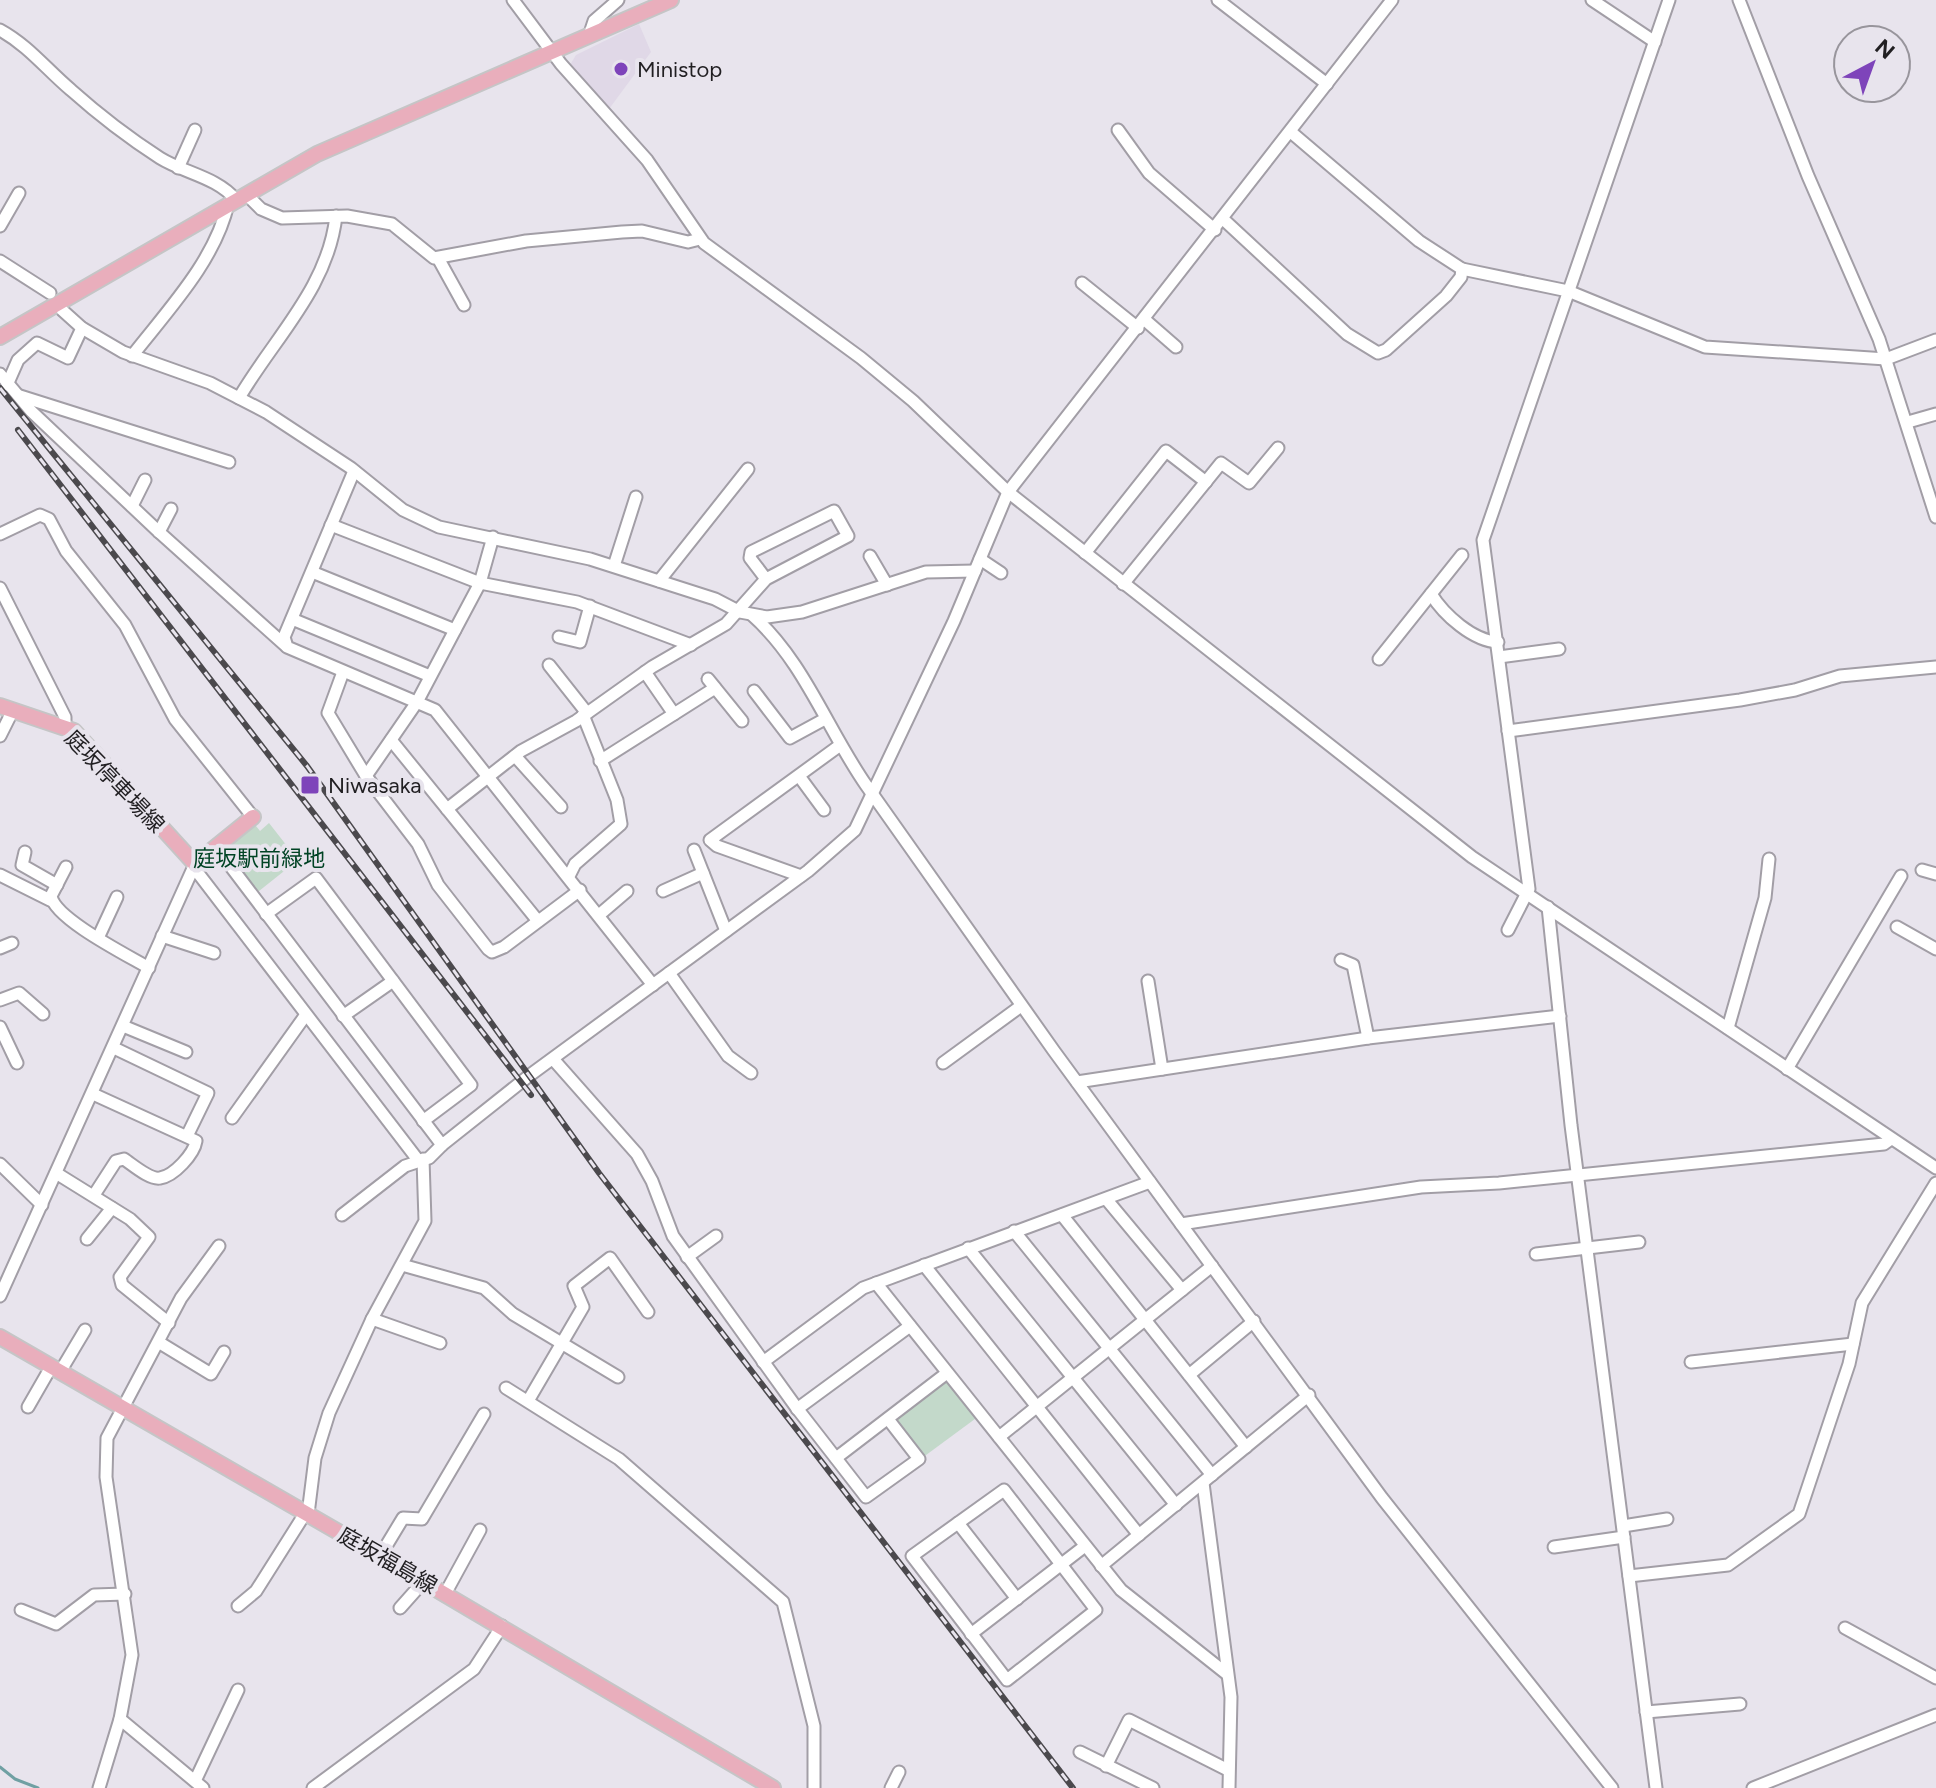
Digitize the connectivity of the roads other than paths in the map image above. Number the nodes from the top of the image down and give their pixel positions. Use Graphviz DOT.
graph roads {
  1 [pos="513,0"];
  2 [pos="618,0"];
  3 [pos="671,0"];
  4 [pos="1218,0"];
  5 [pos="1392,0"];
  6 [pos="1592,0"];
  7 [pos="1669,0"];
  8 [pos="1739,0"];
  9 [pos="0,30"];
  10 [pos="589,36"];
  11 [pos="1655,42"];
  12 [pos="553,52"];
  13 [pos="1327,84"];
  14 [pos="195,130"];
  15 [pos="1118,130"];
  16 [pos="1292,133"];
  17 [pos="178,168"];
  18 [pos="19,193"];
  19 [pos="236,199"];
  20 [pos="336,216"];
  21 [pos="1223,219"];
  22 [pos="0,226"];
  23 [pos="1215,230"];
  24 [pos="700,239"];
  25 [pos="438,258"];
  26 [pos="0,261"];
  27 [pos="1462,269"];
  28 [pos="1082,283"];
  29 [pos="1568,291"];
  30 [pos="50,293"];
  31 [pos="464,305"];
  32 [pos="62,310"];
  33 [pos="1142,324"];
  34 [pos="82,328"];
  35 [pos="0,337"];
  36 [pos="1936,340"];
  37 [pos="1176,347"];
  38 [pos="132,356"];
  39 [pos="1886,359"];
  40 [pos="0,374"];
  41 [pos="11,390"];
  42 [pos="239,398"];
  43 [pos="1936,414"];
  44 [pos="1908,422"];
  45 [pos="1278,448"];
  46 [pos="229,462"];
  47 [pos="748,469"];
  48 [pos="354,471"];
  49 [pos="145,480"];
  50 [pos="1206,482"];
  51 [pos="1008,492"];
  52 [pos="636,497"];
  53 [pos="132,506"];
  54 [pos="171,509"];
  55 [pos="1936,517"];
  56 [pos="331,525"];
  57 [pos="159,532"];
  58 [pos="0,534"];
  59 [pos="493,537"];
  60 [pos="1085,553"];
  61 [pos="1462,555"];
  62 [pos="870,556"];
  63 [pos="978,565"];
  64 [pos="614,566"];
  65 [pos="312,572"];
  66 [pos="1001,573"];
  67 [pos="766,579"];
  68 [pos="659,581"];
  69 [pos="480,583"];
  70 [pos="1123,584"];
  71 [pos="887,585"];
  72 [pos="0,588"];
  73 [pos="1431,594"];
  74 [pos="590,606"];
  75 [pos="740,612"];
  76 [pos="752,615"];
  77 [pos="292,619"];
  78 [pos="455,630"];
  79 [pos="559,637"];
  80 [pos="1498,642"];
  81 [pos="691,645"];
  82 [pos="287,647"];
  83 [pos="1559,649"];
  84 [pos="1499,657"];
  85 [pos="1379,659"];
  86 [pos="549,665"];
  87 [pos="1936,667"];
  88 [pos="343,672"];
  89 [pos="645,672"];
  90 [pos="430,676"];
  91 [pos="754,691"];
  92 [pos="417,702"];
  93 [pos="7,708"];
  94 [pos="585,714"];
  95 [pos="674,714"];
  96 [pos="825,719"];
  97 [pos="742,721"];
  98 [pos="65,727"];
  99 [pos="1508,731"];
  100 [pos="0,736"];
  101 [pos="391,740"];
  102 [pos="839,746"];
  103 [pos="515,756"];
  104 [pos="600,761"];
  105 [pos="488,775"];
  106 [pos="366,776"];
  107 [pos="799,776"];
  108 [pos="872,795"];
  109 [pos="561,807"];
  110 [pos="447,809"];
  111 [pos="824,810"];
  112 [pos="253,817"];
  113 [pos="216,847"];
  114 [pos="694,850"];
  115 [pos="25,852"];
  116 [pos="1769,859"];
  117 [pos="195,864"];
  118 [pos="66,867"];
  119 [pos="1922,870"];
  120 [pos="703,873"];
  121 [pos="1936,874"];
  122 [pos="0,875"];
  123 [pos="569,876"];
  124 [pos="801,876"];
  125 [pos="1901,876"];
  126 [pos="57,885"];
  127 [pos="580,890"];
  128 [pos="627,891"];
  129 [pos="663,891"];
  130 [pos="1528,893"];
  131 [pos="117,897"];
  132 [pos="50,900"];
  133 [pos="1548,907"];
  134 [pos="266,914"];
  135 [pos="599,915"];
  136 [pos="538,921"];
  137 [pos="1897,927"];
  138 [pos="1508,930"];
  139 [pos="726,931"];
  140 [pos="162,936"];
  141 [pos="98,938"];
  142 [pos="12,943"];
  143 [pos="0,948"];
  144 [pos="1936,949"];
  145 [pos="214,953"];
  146 [pos="1341,960"];
  147 [pos="149,968"];
  148 [pos="669,973"];
  149 [pos="393,981"];
  150 [pos="1148,981"];
  151 [pos="653,985"];
  152 [pos="0,1000"];
  153 [pos="1021,1006"];
  154 [pos="43,1014"];
  155 [pos="305,1016"];
  156 [pos="343,1016"];
  157 [pos="1560,1016"];
  158 [pos="123,1026"];
  159 [pos="0,1027"];
  160 [pos="1728,1028"];
  161 [pos="1368,1038"];
  162 [pos="114,1048"];
  163 [pos="186,1052"];
  164 [pos="553,1059"];
  165 [pos="17,1063"];
  166 [pos="943,1063"];
  167 [pos="1162,1069"];
  168 [pos="1787,1069"];
  169 [pos="751,1073"];
  170 [pos="1077,1082"];
  171 [pos="93,1094"];
  172 [pos="232,1118"];
  173 [pos="423,1121"];
  174 [pos="187,1136"];
  175 [pos="1891,1139"];
  176 [pos="442,1145"];
  177 [pos="420,1160"];
  178 [pos="0,1164"];
  179 [pos="1936,1168"];
  180 [pos="56,1173"];
  181 [pos="1578,1174"];
  182 [pos="1150,1182"];
  183 [pos="1936,1183"];
  184 [pos="94,1195"];
  185 [pos="1107,1200"];
  186 [pos="42,1205"];
  187 [pos="112,1208"];
  188 [pos="342,1215"];
  189 [pos="1062,1215"];
  190 [pos="1181,1224"];
  191 [pos="1014,1231"];
  192 [pos="716,1236"];
  193 [pos="87,1239"];
  194 [pos="1639,1242"];
  195 [pos="219,1246"];
  196 [pos="968,1248"];
  197 [pos="1587,1248"];
  198 [pos="1536,1254"];
  199 [pos="687,1257"];
  200 [pos="402,1265"];
  201 [pos="924,1265"];
  202 [pos="1212,1266"];
  203 [pos="876,1283"];
  204 [pos="1182,1290"];
  205 [pos="0,1296"];
  206 [pos="648,1312"];
  207 [pos="372,1319"];
  208 [pos="1146,1319"];
  209 [pos="1254,1321"];
  210 [pos="169,1323"];
  211 [pos="910,1326"];
  212 [pos="85,1330"];
  213 [pos="0,1337"];
  214 [pos="160,1343"];
  215 [pos="440,1343"];
  216 [pos="562,1343"];
  217 [pos="1853,1344"];
  218 [pos="1109,1349"];
  219 [pos="224,1352"];
  220 [pos="763,1362"];
  221 [pos="1691,1362"];
  222 [pos="56,1369"];
  223 [pos="947,1373"];
  224 [pos="1189,1375"];
  225 [pos="618,1377"];
  226 [pos="1073,1377"];
  227 [pos="506,1388"];
  228 [pos="1309,1395"];
  229 [pos="528,1401"];
  230 [pos="28,1407"];
  231 [pos="121,1407"];
  232 [pos="1037,1407"];
  233 [pos="797,1409"];
  234 [pos="484,1414"];
  235 [pos="888,1419"];
  236 [pos="999,1437"];
  237 [pos="1246,1447"];
  238 [pos="836,1458"];
  239 [pos="1208,1479"];
  240 [pos="1176,1505"];
  241 [pos="307,1513"];
  242 [pos="1667,1519"];
  243 [pos="958,1523"];
  244 [pos="480,1530"];
  245 [pos="1623,1531"];
  246 [pos="1139,1535"];
  247 [pos="1085,1546"];
  248 [pos="1554,1547"];
  249 [pos="380,1556"];
  250 [pos="1062,1564"];
  251 [pos="1101,1566"];
  252 [pos="1629,1576"];
  253 [pos="424,1581"];
  254 [pos="125,1594"];
  255 [pos="445,1594"];
  256 [pos="1017,1599"];
  257 [pos="238,1606"];
  258 [pos="400,1608"];
  259 [pos="21,1610"];
  260 [pos="502,1626"];
  261 [pos="1845,1628"];
  262 [pos="971,1634"];
  263 [pos="1227,1674"];
  264 [pos="1936,1678"];
  265 [pos="238,1690"];
  266 [pos="1740,1704"];
  267 [pos="1646,1712"];
  268 [pos="1936,1715"];
  269 [pos="120,1719"];
  270 [pos="1080,1752"];
  271 [pos="1106,1766"];
  272 [pos="1228,1770"];
  273 [pos="899,1772"];
  274 [pos="200,1786"];
  275 [pos="99,1788"];
  276 [pos="313,1788"];
  277 [pos="773,1788"];
  278 [pos="814,1788"];
  279 [pos="891,1788"];
  280 [pos="1153,1788"];
  281 [pos="1229,1788"];
  282 [pos="1612,1788"];
  283 [pos="1656,1788"];
  284 [pos="1753,1788"];
  1 -- 12 [label="street"];
  2 -- 10 [label="street"];
  3 -- 10 [label="main road"];
  4 -- 13 [label="street"];
  5 -- 13 [label="street"];
  6 -- 11 [label="street"];
  7 -- 11 [label="street"];
  8 -- 39 [label="street"];
  9 -- 17 [label="street"];
  10 -- 12 [label="main road"];
  11 -- 29 [label="street"];
  12 -- 19 [label="main road"];
  12 -- 24 [label="street"];
  13 -- 16 [label="street"];
  14 -- 17 [label="street"];
  15 -- 23 [label="street"];
  16 -- 21 [label="street"];
  16 -- 27 [label="street"];
  17 -- 19 [label="street"];
  18 -- 22 [label="street"];
  19 -- 20 [label="street"];
  19 -- 35 [label="main road"];
  19 -- 38 [label="street"];
  20 -- 25 [label="street"];
  20 -- 42 [label="street"];
  21 -- 23 [label="street"];
  21 -- 27 [label="street"];
  23 -- 33 [label="street"];
  24 -- 25 [label="street"];
  24 -- 51 [label="street"];
  25 -- 31 [label="street"];
  26 -- 30 [label="street"];
  27 -- 29 [label="street"];
  28 -- 33 [label="street"];
  29 -- 39 [label="street"];
  29 -- 80 [label="street"];
  32 -- 34 [label="street"];
  33 -- 37 [label="street"];
  33 -- 51 [label="street"];
  34 -- 38 [label="street"];
  34 -- 41 [label="street"];
  36 -- 39 [label="street"];
  38 -- 42 [label="street"];
  39 -- 44 [label="street"];
  40 -- 41 [label="street"];
  41 -- 46 [label="street"];
  41 -- 53 [label="street"];
  42 -- 48 [label="street"];
  43 -- 44 [label="street"];
  44 -- 55 [label="street"];
  45 -- 50 [label="street"];
  47 -- 68 [label="street"];
  48 -- 56 [label="street"];
  48 -- 59 [label="street"];
  49 -- 53 [label="street"];
  50 -- 60 [label="street"];
  50 -- 70 [label="street"];
  51 -- 60 [label="street"];
  51 -- 63 [label="street"];
  52 -- 64 [label="street"];
  53 -- 57 [label="street"];
  54 -- 57 [label="street"];
  56 -- 65 [label="street"];
  56 -- 69 [label="street"];
  57 -- 82 [label="street"];
  58 -- 112 [label="street"];
  59 -- 64 [label="street"];
  59 -- 69 [label="street"];
  60 -- 70 [label="street"];
  61 -- 73 [label="street"];
  62 -- 71 [label="street"];
  63 -- 66 [label="street"];
  63 -- 71 [label="street"];
  63 -- 108 [label="street"];
  64 -- 68 [label="street"];
  65 -- 77 [label="street"];
  65 -- 78 [label="street"];
  67 -- 67 [label="street"];
  67 -- 75 [label="street"];
  68 -- 75 [label="street"];
  69 -- 74 [label="street"];
  69 -- 78 [label="street"];
  70 -- 130 [label="street"];
  71 -- 76 [label="street"];
  72 -- 98 [label="street"];
  73 -- 80 [label="street"];
  73 -- 85 [label="street"];
  74 -- 79 [label="street"];
  74 -- 81 [label="street"];
  75 -- 76 [label="street"];
  75 -- 81 [label="street"];
  76 -- 96 [label="street"];
  77 -- 82 [label="street"];
  77 -- 90 [label="street"];
  78 -- 90 [label="street"];
  80 -- 84 [label="street"];
  81 -- 89 [label="street"];
  82 -- 88 [label="street"];
  83 -- 84 [label="street"];
  84 -- 99 [label="street"];
  86 -- 94 [label="street"];
  87 -- 99 [label="street"];
  88 -- 92 [label="street"];
  88 -- 106 [label="street"];
  89 -- 94 [label="street"];
  89 -- 95 [label="street"];
  90 -- 92 [label="street"];
  91 -- 96 [label="street"];
  92 -- 101 [label="street"];
  92 -- 105 [label="street"];
  93 -- 98 [label="main road, 庭坂停車場線"];
  93 -- 100 [label="street"];
  94 -- 103 [label="street"];
  94 -- 104 [label="street"];
  95 -- 97 [label="street"];
  95 -- 104 [label="street"];
  96 -- 102 [label="street"];
  98 -- 117 [label="main road, 庭坂停車場線"];
  99 -- 130 [label="street"];
  101 -- 106 [label="street"];
  101 -- 110 [label="street"];
  102 -- 107 [label="street"];
  102 -- 108 [label="street"];
  103 -- 105 [label="street"];
  103 -- 109 [label="street"];
  104 -- 123 [label="street"];
  105 -- 110 [label="street"];
  105 -- 123 [label="street"];
  106 -- 136 [label="street"];
  107 -- 111 [label="street"];
  107 -- 124 [label="street"];
  108 -- 124 [label="street"];
  108 -- 153 [label="street"];
  110 -- 136 [label="street"];
  112 -- 113 [label="main road"];
  113 -- 117 [label="main road"];
  113 -- 134 [label="street"];
  114 -- 120 [label="street"];
  115 -- 126 [label="street"];
  116 -- 160 [label="street"];
  117 -- 140 [label="street"];
  117 -- 155 [label="street"];
  118 -- 126 [label="street"];
  119 -- 121 [label="street"];
  120 -- 129 [label="street"];
  120 -- 139 [label="street"];
  122 -- 132 [label="street"];
  123 -- 127 [label="street"];
  124 -- 139 [label="street"];
  125 -- 168 [label="street"];
  126 -- 132 [label="street"];
  127 -- 135 [label="street"];
  127 -- 136 [label="street"];
  128 -- 135 [label="street"];
  130 -- 133 [label="street"];
  130 -- 138 [label="street"];
  131 -- 141 [label="street"];
  132 -- 141 [label="street"];
  133 -- 157 [label="street"];
  133 -- 160 [label="street"];
  134 -- 149 [label="street"];
  134 -- 156 [label="street"];
  135 -- 151 [label="street"];
  137 -- 144 [label="street"];
  139 -- 148 [label="street"];
  140 -- 145 [label="street"];
  140 -- 147 [label="street"];
  141 -- 147 [label="street"];
  142 -- 143 [label="street"];
  146 -- 161 [label="street"];
  147 -- 158 [label="street"];
  148 -- 151 [label="street"];
  148 -- 169 [label="street"];
  149 -- 156 [label="street"];
  149 -- 173 [label="street"];
  150 -- 167 [label="street"];
  151 -- 164 [label="street"];
  152 -- 154 [label="street"];
  153 -- 166 [label="street"];
  153 -- 170 [label="street"];
  155 -- 172 [label="street"];
  155 -- 177 [label="street"];
  156 -- 173 [label="street"];
  157 -- 161 [label="street"];
  157 -- 181 [label="street"];
  158 -- 162 [label="street"];
  158 -- 163 [label="street"];
  159 -- 165 [label="street"];
  160 -- 168 [label="street"];
  161 -- 167 [label="street"];
  162 -- 171 [label="street"];
  162 -- 174 [label="street"];
  164 -- 176 [label="street"];
  164 -- 199 [label="street"];
  167 -- 170 [label="street"];
  168 -- 175 [label="street"];
  170 -- 182 [label="street"];
  171 -- 174 [label="street"];
  171 -- 180 [label="street"];
  173 -- 176 [label="street"];
  174 -- 184 [label="street"];
  175 -- 179 [label="street"];
  175 -- 181 [label="street"];
  176 -- 177 [label="street"];
  177 -- 188 [label="street"];
  177 -- 200 [label="street"];
  178 -- 186 [label="street"];
  180 -- 184 [label="street"];
  180 -- 186 [label="street"];
  181 -- 190 [label="street"];
  181 -- 197 [label="street"];
  182 -- 185 [label="street"];
  182 -- 190 [label="street"];
  183 -- 217 [label="street"];
  184 -- 187 [label="street"];
  185 -- 189 [label="street"];
  185 -- 204 [label="street"];
  186 -- 205 [label="street"];
  187 -- 193 [label="street"];
  187 -- 210 [label="street"];
  189 -- 191 [label="street"];
  189 -- 208 [label="street"];
  190 -- 202 [label="street"];
  191 -- 196 [label="street"];
  191 -- 218 [label="street"];
  192 -- 199 [label="street"];
  194 -- 197 [label="street"];
  195 -- 210 [label="street"];
  196 -- 201 [label="street"];
  196 -- 226 [label="street"];
  197 -- 198 [label="street"];
  197 -- 245 [label="street"];
  199 -- 220 [label="street"];
  200 -- 207 [label="street"];
  200 -- 216 [label="street"];
  201 -- 203 [label="street"];
  201 -- 232 [label="street"];
  202 -- 204 [label="street"];
  202 -- 209 [label="street"];
  203 -- 211 [label="street"];
  203 -- 220 [label="street"];
  204 -- 208 [label="street"];
  206 -- 216 [label="street"];
  207 -- 215 [label="street"];
  207 -- 241 [label="street"];
  208 -- 218 [label="street"];
  208 -- 224 [label="street"];
  209 -- 224 [label="street"];
  209 -- 228 [label="street"];
  210 -- 214 [label="street"];
  211 -- 223 [label="street"];
  211 -- 233 [label="street"];
  212 -- 222 [label="street"];
  213 -- 222 [label="main road, 庭坂福島線"];
  214 -- 219 [label="street"];
  214 -- 231 [label="street"];
  216 -- 225 [label="street"];
  216 -- 229 [label="street"];
  217 -- 221 [label="street"];
  217 -- 252 [label="street"];
  218 -- 226 [label="street"];
  218 -- 239 [label="street"];
  220 -- 233 [label="street"];
  222 -- 230 [label="street"];
  222 -- 231 [label="main road, 庭坂福島線"];
  223 -- 235 [label="street"];
  223 -- 236 [label="street"];
  224 -- 237 [label="street"];
  226 -- 232 [label="street"];
  226 -- 240 [label="street"];
  227 -- 229 [label="street"];
  228 -- 237 [label="street"];
  228 -- 282 [label="street"];
  229 -- 278 [label="street"];
  231 -- 241 [label="main road, 庭坂福島線"];
  231 -- 254 [label="street"];
  232 -- 236 [label="street"];
  232 -- 246 [label="street"];
  233 -- 238 [label="street"];
  234 -- 249 [label="street"];
  235 -- 238 [label="street"];
  235 -- 238 [label="street"];
  236 -- 247 [label="street"];
  237 -- 239 [label="street"];
  239 -- 240 [label="street"];
  239 -- 263 [label="street"];
  240 -- 246 [label="street"];
  241 -- 249 [label="main road, 庭坂福島線"];
  241 -- 257 [label="street"];
  242 -- 245 [label="street"];
  243 -- 250 [label="street"];
  243 -- 256 [label="street"];
  243 -- 262 [label="street"];
  244 -- 255 [label="street"];
  245 -- 248 [label="street"];
  245 -- 252 [label="street"];
  246 -- 251 [label="street"];
  247 -- 250 [label="street"];
  247 -- 251 [label="street"];
  249 -- 253 [label="main road, 庭坂福島線"];
  250 -- 256 [label="street"];
  250 -- 262 [label="street"];
  251 -- 263 [label="street"];
  252 -- 267 [label="street"];
  253 -- 255 [label="main road, 庭坂福島線"];
  253 -- 258 [label="street"];
  254 -- 259 [label="street"];
  254 -- 269 [label="street"];
  255 -- 260 [label="main road, 庭坂福島線"];
  256 -- 262 [label="street"];
  260 -- 276 [label="street"];
  260 -- 277 [label="main road, 庭坂福島線"];
  261 -- 264 [label="street"];
  263 -- 272 [label="street"];
  265 -- 274 [label="street"];
  266 -- 267 [label="street"];
  267 -- 283 [label="street"];
  268 -- 284 [label="street"];
  269 -- 274 [label="street"];
  269 -- 275 [label="street"];
  270 -- 271 [label="street"];
  271 -- 272 [label="street"];
  271 -- 280 [label="street"];
  272 -- 281 [label="street"];
  273 -- 279 [label="street"];
}
